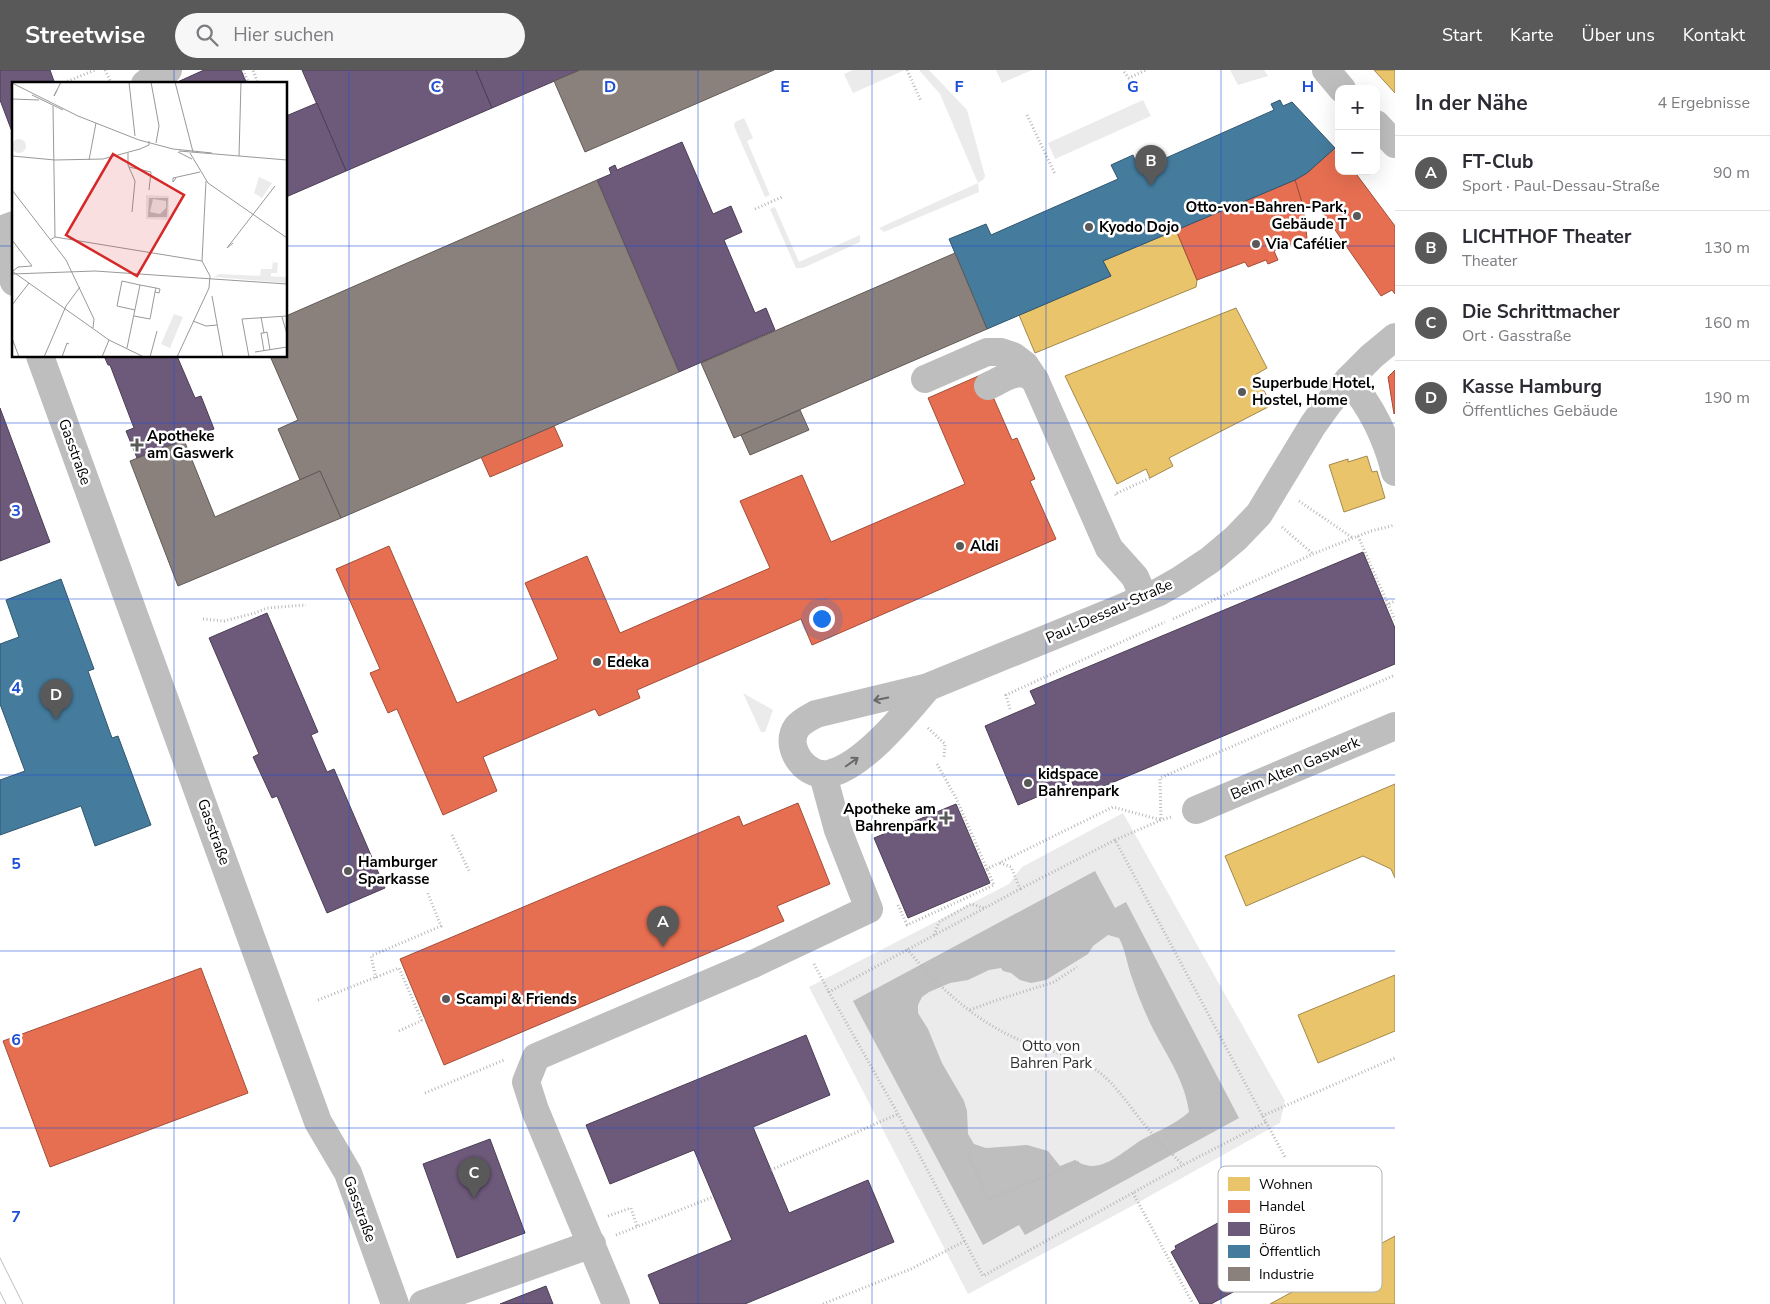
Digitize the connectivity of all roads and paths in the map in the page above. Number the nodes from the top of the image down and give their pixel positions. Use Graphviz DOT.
graph roads {
  1 [pos="95,70"];
  2 [pos="105,70"];
  3 [pos="168,70"];
  4 [pos="243,70"];
  5 [pos="253,70"];
  6 [pos="907,70"];
  7 [pos="1146,70"];
  8 [pos="1326,70"];
  9 [pos="1124,72"];
  10 [pos="67,82"];
  11 [pos="112,82"];
  12 [pos="148,82"];
  13 [pos="249,82"];
  14 [pos="255,82"];
  15 [pos="1339,85"];
  16 [pos="921,101"];
  17 [pos="1027,115"];
  18 [pos="1380,128"];
  19 [pos="1395,144"];
  20 [pos="1055,174"];
  21 [pos="782,197"];
  22 [pos="754,209"];
  23 [pos="12,225"];
  24 [pos="0,230"];
  25 [pos="0,244"];
  26 [pos="12,277"];
  27 [pos="1395,337"];
  28 [pos="41,358"];
  29 [pos="926,379"];
  30 [pos="1035,380"];
  31 [pos="1348,380"];
  32 [pos="988,386"];
  33 [pos="1395,472"];
  34 [pos="1150,478"];
  35 [pos="1115,494"];
  36 [pos="1295,498"];
  37 [pos="1395,525"];
  38 [pos="1280,526"];
  39 [pos="1356,537"];
  40 [pos="1314,554"];
  41 [pos="1144,598"];
  42 [pos="1395,601"];
  43 [pos="306,605"];
  44 [pos="1387,605"];
  45 [pos="203,619"];
  46 [pos="1395,620"];
  47 [pos="1395,675"];
  48 [pos="928,688"];
  49 [pos="1010,709"];
  50 [pos="908,711"];
  51 [pos="1395,726"];
  52 [pos="944,757"];
  53 [pos="937,764"];
  54 [pos="823,775"];
  55 [pos="1196,810"];
  56 [pos="1161,820"];
  57 [pos="452,835"];
  58 [pos="1115,840"];
  59 [pos="1000,863"];
  60 [pos="987,870"];
  61 [pos="470,873"];
  62 [pos="1020,890"];
  63 [pos="427,891"];
  64 [pos="896,900"];
  65 [pos="950,906"];
  66 [pos="984,908"];
  67 [pos="954,913"];
  68 [pos="934,935"];
  69 [pos="907,949"];
  70 [pos="1076,966"];
  71 [pos="376,978"];
  72 [pos="318,1000"];
  73 [pos="970,1010"];
  74 [pos="399,1031"];
  75 [pos="536,1057"];
  76 [pos="1395,1058"];
  77 [pos="425,1093"];
  78 [pos="898,1114"];
  79 [pos="1262,1116"];
  80 [pos="1266,1122"];
  81 [pos="968,1153"];
  82 [pos="1285,1157"];
  83 [pos="1080,1162"];
  84 [pos="1183,1166"];
  85 [pos="771,1170"];
  86 [pos="1133,1193"];
  87 [pos="713,1197"];
  88 [pos="638,1226"];
  89 [pos="620,1233"];
  90 [pos="588,1234"];
  91 [pos="965,1242"];
  92 [pos="395,1304"];
  93 [pos="423,1304"];
  94 [pos="616,1304"];
  95 [pos="823,1304"];
  96 [pos="1193,1304"];
  1 -- 10 [label="path"];
  2 -- 11 [label="path"];
  3 -- 12 [label="street"];
  4 -- 13 [label="path"];
  5 -- 14 [label="path"];
  6 -- 16 [label="path"];
  7 -- 9 [label="path"];
  8 -- 15 [label="street"];
  17 -- 20 [label="path"];
  18 -- 19 [label="street"];
  21 -- 22 [label="path"];
  23 -- 24 [label="street"];
  25 -- 26 [label="street"];
  27 -- 31 [label="street, Paul-Dessau-Straße"];
  28 -- 92 [label="street, Gasstraße"];
  29 -- 30 [label="street"];
  30 -- 32 [label="street"];
  30 -- 41 [label="street"];
  31 -- 33 [label="street"];
  31 -- 41 [label="street, Paul-Dessau-Straße"];
  34 -- 35 [label="path"];
  36 -- 39 [label="path"];
  37 -- 39 [label="path"];
  38 -- 40 [label="path"];
  39 -- 40 [label="path"];
  39 -- 44 [label="path"];
  40 -- 49 [label="path"];
  41 -- 48 [label="street, Paul-Dessau-Straße"];
  42 -- 44 [label="path"];
  43 -- 45 [label="path"];
  44 -- 46 [label="path"];
  47 -- 56 [label="path"];
  48 -- 50 [label="street, Paul-Dessau-Straße"];
  48 -- 54 [label="street, Paul-Dessau-Straße, one-way"];
  50 -- 52 [label="path"];
  54 -- 50 [label="street, Paul-Dessau-Straße, one-way"];
  51 -- 55 [label="street, Beim Alten Gaswerk"];
  53 -- 60 [label="path"];
  54 -- 75 [label="street"];
  55 -- 56 [label="path"];
  56 -- 58 [label="path"];
  56 -- 59 [label="path"];
  57 -- 61 [label="path"];
  58 -- 62 [label="path"];
  58 -- 79 [label="path"];
  59 -- 60 [label="path"];
  59 -- 62 [label="path"];
  60 -- 65 [label="path"];
  62 -- 66 [label="path"];
  63 -- 71 [label="path"];
  64 -- 65 [label="path"];
  65 -- 67 [label="path"];
  66 -- 67 [label="path"];
  66 -- 68 [label="path"];
  67 -- 68 [label="path"];
  68 -- 69 [label="path"];
  69 -- 73 [label="path"];
  69 -- 78 [label="path"];
  70 -- 73 [label="path"];
  71 -- 72 [label="path"];
  71 -- 74 [label="path"];
  73 -- 84 [label="path"];
  75 -- 77 [label="path"];
  75 -- 90 [label="street"];
  76 -- 79 [label="path"];
  78 -- 85 [label="path"];
  78 -- 91 [label="path"];
  79 -- 80 [label="path"];
  80 -- 82 [label="path"];
  80 -- 84 [label="path"];
  81 -- 83 [label="path"];
  84 -- 86 [label="path"];
  86 -- 91 [label="path"];
  86 -- 96 [label="path"];
  87 -- 88 [label="path"];
  88 -- 89 [label="path"];
  88 -- 90 [label="path"];
  90 -- 93 [label="street"];
  90 -- 94 [label="street"];
  91 -- 95 [label="path"];
}
